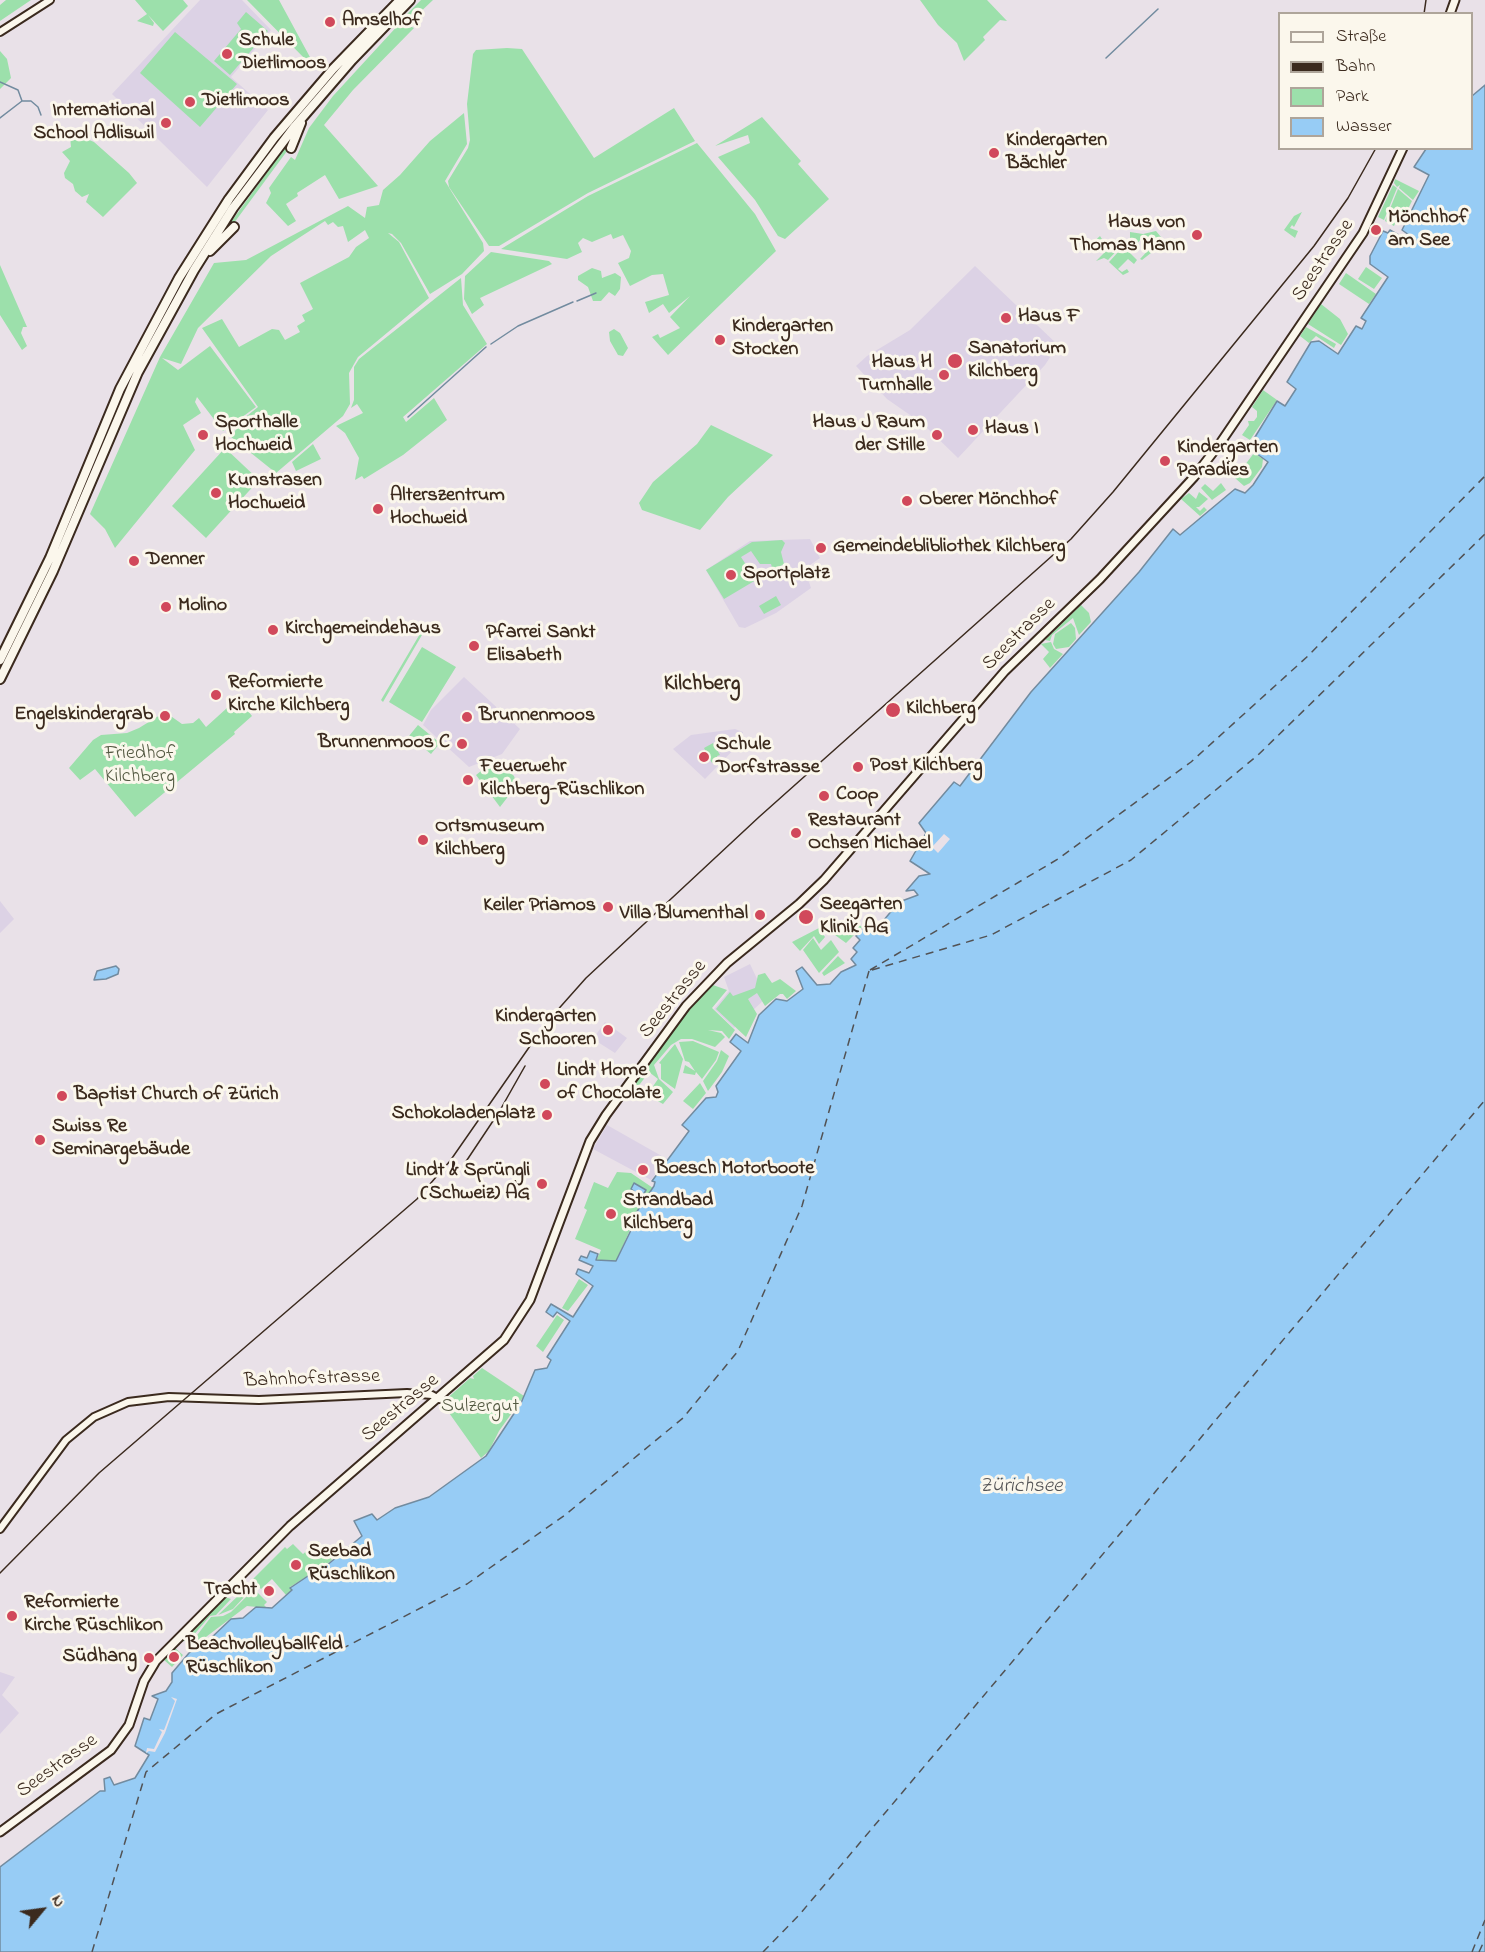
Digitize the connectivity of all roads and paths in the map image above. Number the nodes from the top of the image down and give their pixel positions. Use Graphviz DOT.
graph roads {
  1 [pos="50,0"];
  2 [pos="400,0"];
  3 [pos="410,0"];
  4 [pos="0,32"];
  5 [pos="307,111"];
  6 [pos="291,148"];
  7 [pos="1402,150"];
  8 [pos="234,227"];
  9 [pos="194,270"];
  10 [pos="0,660"];
  11 [pos="0,679"];
  12 [pos="439,1399"];
  13 [pos="0,1529"];
  14 [pos="0,1832"];
  1 -- 4 [label="main road"];
  2 -- 10 [label="highway"];
  3 -- 5 [label="highway"];
  5 -- 6 [label="highway"];
  5 -- 9 [label="highway"];
  7 -- 12 [label="main road, Seestrasse"];
  8 -- 9 [label="highway"];
  9 -- 11 [label="highway"];
  12 -- 13 [label="main road, Bahnhofstrasse"];
  12 -- 14 [label="main road, Seestrasse"];
}
